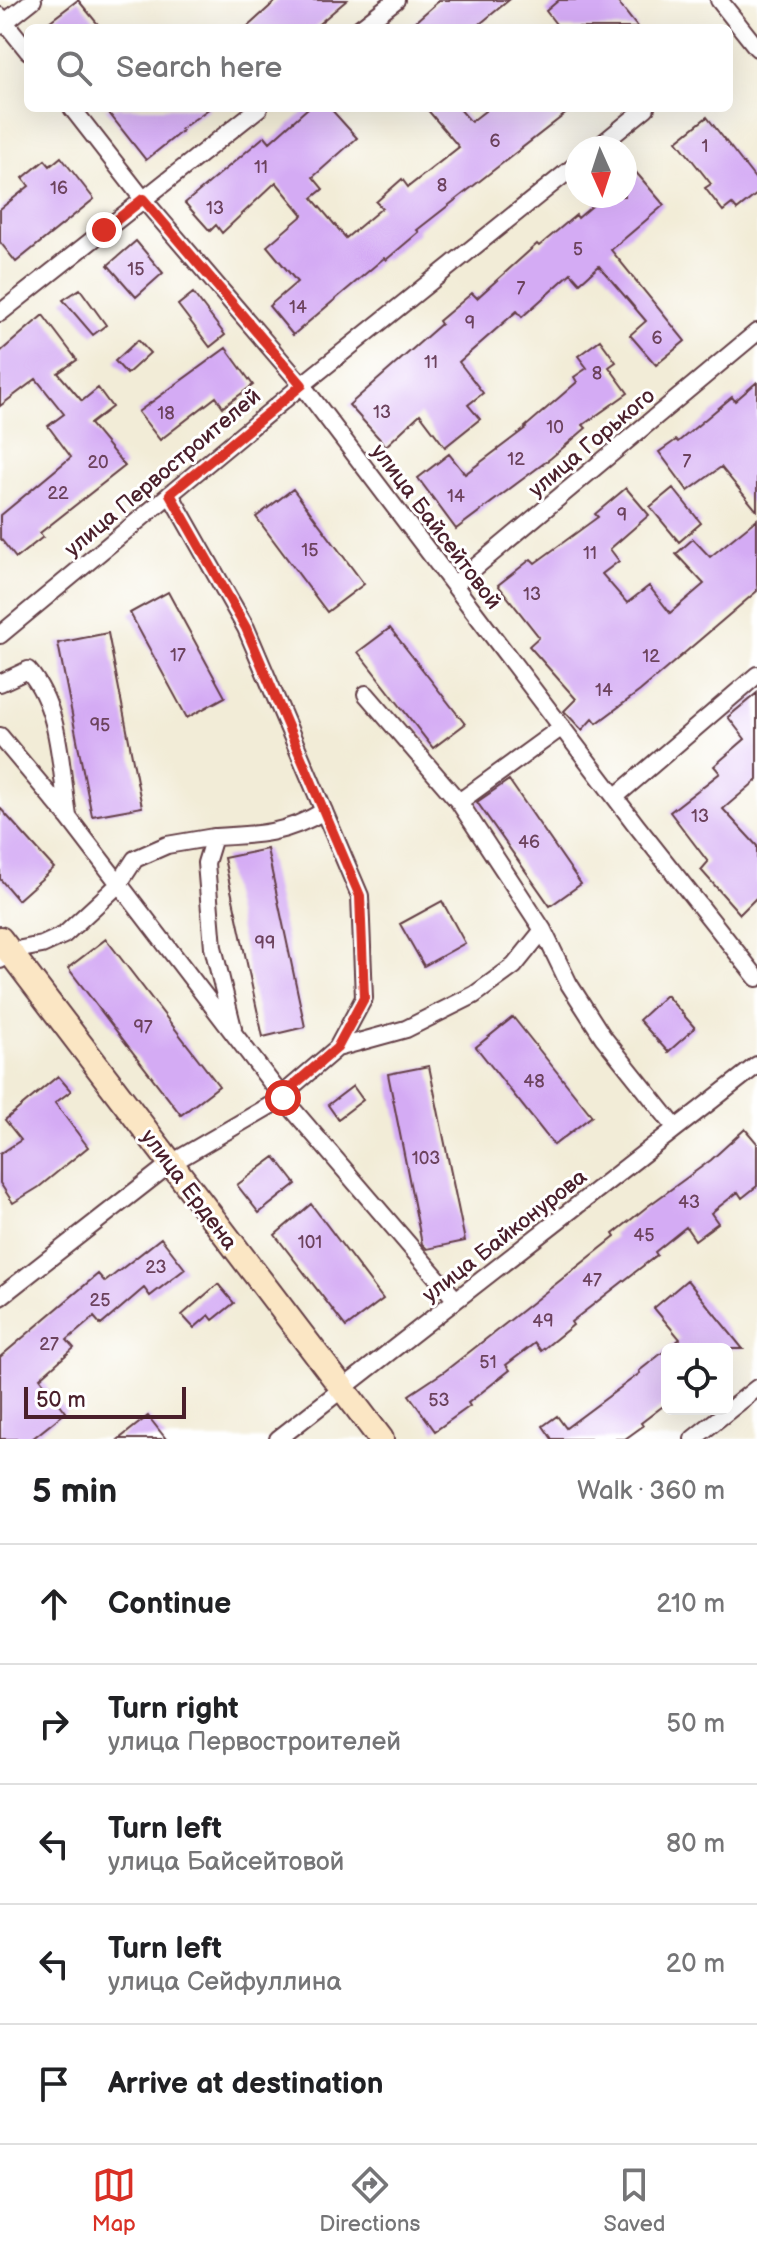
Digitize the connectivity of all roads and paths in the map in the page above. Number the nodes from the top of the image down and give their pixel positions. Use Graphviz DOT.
graph roads {
  1 [pos="33,0"];
  2 [pos="396,0"];
  3 [pos="719,0"];
  4 [pos="2,21"];
  5 [pos="365,24"];
  6 [pos="743,30"];
  7 [pos="733,38"];
  8 [pos="24,46"];
  9 [pos="757,48"];
  10 [pos="75,112"];
  11 [pos="254,112"];
  12 [pos="641,112"];
  13 [pos="612,136"];
  14 [pos="565,174"];
  15 [pos="143,199"];
  16 [pos="0,313"];
  17 [pos="757,332"];
  18 [pos="302,385"];
  19 [pos="170,494"];
  20 [pos="454,585"];
  21 [pos="0,635"];
  22 [pos="757,675"];
  23 [pos="0,683"];
  24 [pos="366,694"];
  25 [pos="562,727"];
  26 [pos="0,736"];
  27 [pos="615,797"];
  28 [pos="459,802"];
  29 [pos="324,811"];
  30 [pos="68,817"];
  31 [pos="214,837"];
  32 [pos="118,885"];
  33 [pos="543,930"];
  34 [pos="4,950"];
  35 [pos="757,978"];
  36 [pos="235,1036"];
  37 [pos="337,1048"];
  38 [pos="757,1065"];
  39 [pos="282,1097"];
  40 [pos="675,1127"];
  41 [pos="170,1164"];
  42 [pos="0,1297"];
  43 [pos="456,1300"];
  44 [pos="757,1388"];
  45 [pos="344,1389"];
  46 [pos="278,1439"];
  47 [pos="381,1439"];
  48 [pos="693,1439"];
  1 -- 4 [label="street"];
  2 -- 5 [label="street"];
  3 -- 6 [label="street"];
  4 -- 8 [label="street"];
  6 -- 7 [label="street"];
  6 -- 9 [label="street"];
  10 -- 15 [label="street, улица Байсейтовой"];
  11 -- 15 [label="street"];
  12 -- 13 [label="street"];
  14 -- 18 [label="street, улица Первостроителей"];
  15 -- 16 [label="street"];
  15 -- 18 [label="street, улица Байсейтовой"];
  17 -- 20 [label="street, улица Горького"];
  18 -- 19 [label="street, улица Первостроителей"];
  18 -- 20 [label="street, улица Байсейтовой"];
  19 -- 21 [label="street, улица Первостроителей"];
  19 -- 29 [label="street"];
  20 -- 25 [label="street, улица Байсейтовой"];
  22 -- 27 [label="street"];
  23 -- 30 [label="street"];
  24 -- 28 [label="street"];
  25 -- 27 [label="street, улица Байсейтовой"];
  25 -- 28 [label="street"];
  26 -- 30 [label="street"];
  27 -- 35 [label="street, улица Байсейтовой"];
  28 -- 33 [label="street"];
  29 -- 31 [label="street"];
  29 -- 37 [label="street"];
  30 -- 32 [label="street"];
  31 -- 32 [label="street"];
  31 -- 36 [label="street"];
  32 -- 34 [label="street"];
  32 -- 36 [label="street"];
  33 -- 37 [label="street"];
  33 -- 40 [label="street"];
  34 -- 41 [label="street, улица Ердена"];
  36 -- 39 [label="street"];
  37 -- 39 [label="street"];
  38 -- 40 [label="street, улица Байконурова"];
  39 -- 41 [label="street"];
  39 -- 43 [label="street"];
  40 -- 43 [label="street, улица Байконурова"];
  41 -- 42 [label="street"];
  41 -- 45 [label="street, улица Ердена"];
  43 -- 45 [label="street, улица Байконурова"];
  44 -- 48 [label="street"];
  45 -- 46 [label="street, улица Байконурова"];
  45 -- 47 [label="street, улица Ердена"];
}
